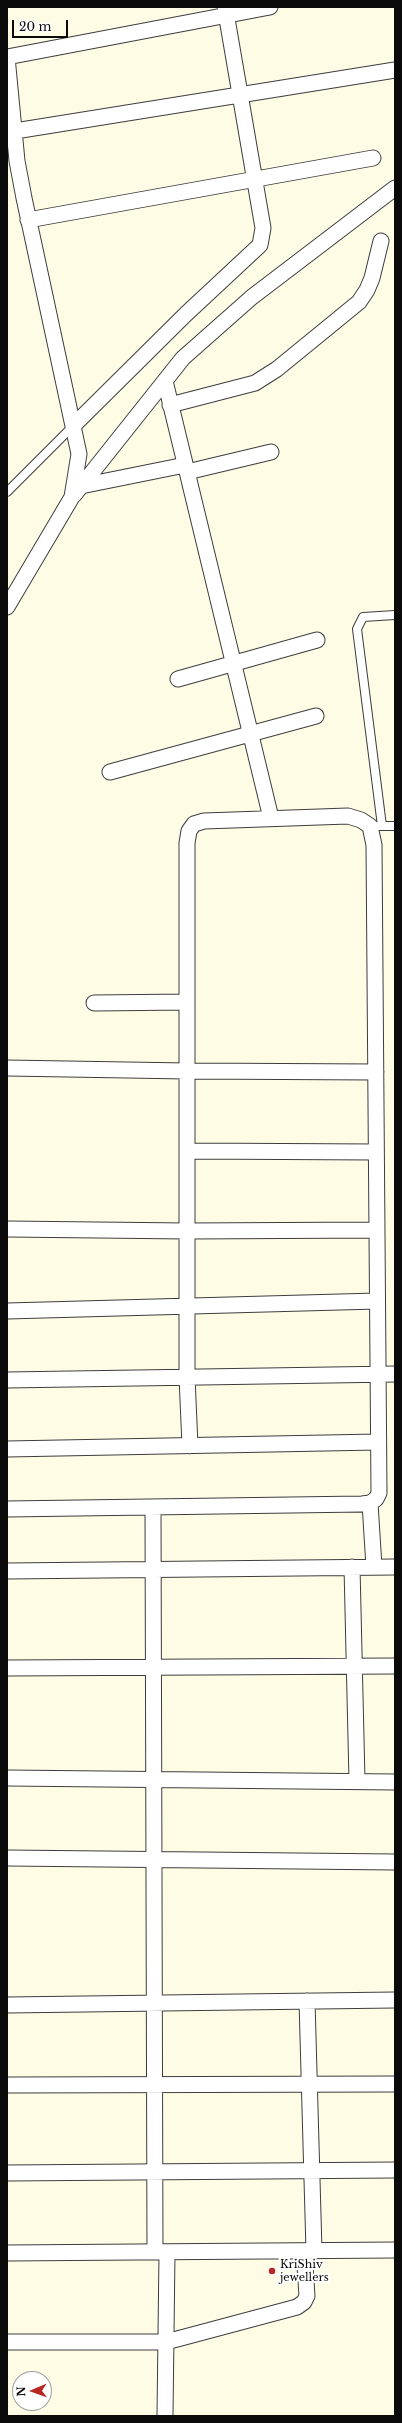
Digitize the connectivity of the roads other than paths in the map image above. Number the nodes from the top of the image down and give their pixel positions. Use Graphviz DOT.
graph roads {
  1 [pos="270,7"];
  2 [pos="226,11"];
  3 [pos="7,57"];
  4 [pos="395,70"];
  5 [pos="239,94"];
  6 [pos="11,130"];
  7 [pos="373,158"];
  8 [pos="13,172"];
  9 [pos="253,180"];
  10 [pos="395,188"];
  11 [pos="28,220"];
  12 [pos="381,241"];
  13 [pos="165,381"];
  14 [pos="170,405"];
  15 [pos="74,425"];
  16 [pos="271,452"];
  17 [pos="186,469"];
  18 [pos="76,491"];
  19 [pos="7,492"];
  20 [pos="7,607"];
  21 [pos="395,615"];
  22 [pos="317,640"];
  23 [pos="233,663"];
  24 [pos="178,679"];
  25 [pos="316,716"];
  26 [pos="250,734"];
  27 [pos="110,772"];
  28 [pos="270,818"];
  29 [pos="376,826"];
  30 [pos="395,826"];
  31 [pos="94,1002"];
  32 [pos="187,1002"];
  33 [pos="7,1068"];
  34 [pos="187,1071"];
  35 [pos="376,1072"];
  36 [pos="187,1151"];
  37 [pos="376,1152"];
  38 [pos="7,1229"];
  39 [pos="377,1230"];
  40 [pos="187,1231"];
  41 [pos="377,1301"];
  42 [pos="187,1305"];
  43 [pos="7,1311"];
  44 [pos="377,1374"];
  45 [pos="395,1374"];
  46 [pos="187,1377"];
  47 [pos="7,1380"];
  48 [pos="378,1442"];
  49 [pos="190,1446"];
  50 [pos="7,1449"];
  51 [pos="370,1503"];
  52 [pos="153,1507"];
  53 [pos="7,1509"];
  54 [pos="352,1567"];
  55 [pos="374,1567"];
  56 [pos="395,1567"];
  57 [pos="153,1569"];
  58 [pos="7,1571"];
  59 [pos="354,1666"];
  60 [pos="395,1666"];
  61 [pos="154,1667"];
  62 [pos="7,1668"];
  63 [pos="7,1778"];
  64 [pos="154,1779"];
  65 [pos="357,1781"];
  66 [pos="395,1782"];
  67 [pos="7,1858"];
  68 [pos="154,1860"];
  69 [pos="395,1862"];
  70 [pos="395,2000"];
  71 [pos="307,2001"];
  72 [pos="155,2003"];
  73 [pos="7,2005"];
  74 [pos="7,2084"];
  75 [pos="155,2084"];
  76 [pos="309,2084"];
  77 [pos="395,2084"];
  78 [pos="395,2170"];
  79 [pos="312,2171"];
  80 [pos="155,2172"];
  81 [pos="7,2173"];
  82 [pos="395,2250"];
  83 [pos="309,2251"];
  84 [pos="161,2252"];
  85 [pos="7,2253"];
  86 [pos="7,2342"];
  87 [pos="166,2342"];
  88 [pos="165,2416"];
  1 -- 2 [label="street"];
  2 -- 3 [label="street"];
  2 -- 5 [label="street"];
  3 -- 6 [label="street"];
  4 -- 5 [label="street"];
  5 -- 6 [label="street"];
  5 -- 9 [label="street"];
  6 -- 8 [label="street"];
  7 -- 9 [label="street"];
  8 -- 11 [label="street"];
  9 -- 11 [label="street"];
  9 -- 15 [label="street"];
  10 -- 13 [label="street"];
  11 -- 15 [label="street"];
  12 -- 14 [label="street"];
  13 -- 14 [label="street"];
  13 -- 18 [label="street"];
  14 -- 17 [label="street"];
  15 -- 18 [label="street"];
  15 -- 19 [label="lane"];
  16 -- 17 [label="street"];
  17 -- 18 [label="street"];
  17 -- 23 [label="street"];
  18 -- 20 [label="street"];
  21 -- 29 [label="lane"];
  22 -- 23 [label="street"];
  23 -- 24 [label="street"];
  23 -- 26 [label="street"];
  25 -- 26 [label="street"];
  26 -- 27 [label="street"];
  26 -- 28 [label="street"];
  28 -- 29 [label="street"];
  28 -- 32 [label="street"];
  29 -- 30 [label="lane"];
  29 -- 35 [label="street"];
  31 -- 32 [label="street"];
  32 -- 34 [label="street"];
  33 -- 34 [label="street"];
  34 -- 35 [label="street"];
  34 -- 36 [label="street"];
  35 -- 37 [label="street"];
  36 -- 37 [label="street"];
  36 -- 40 [label="street"];
  37 -- 39 [label="street"];
  38 -- 40 [label="street"];
  39 -- 40 [label="street"];
  39 -- 41 [label="street"];
  40 -- 42 [label="street"];
  41 -- 42 [label="street"];
  41 -- 44 [label="street"];
  42 -- 43 [label="street"];
  42 -- 46 [label="street"];
  44 -- 45 [label="street"];
  44 -- 46 [label="street"];
  44 -- 48 [label="street"];
  46 -- 47 [label="street"];
  46 -- 49 [label="street"];
  48 -- 49 [label="street"];
  48 -- 51 [label="street"];
  49 -- 50 [label="street"];
  51 -- 52 [label="street"];
  51 -- 55 [label="street"];
  52 -- 53 [label="street"];
  52 -- 57 [label="street"];
  54 -- 55 [label="street"];
  54 -- 57 [label="street"];
  54 -- 59 [label="street"];
  55 -- 56 [label="street"];
  57 -- 58 [label="street"];
  57 -- 61 [label="street"];
  59 -- 60 [label="street"];
  59 -- 61 [label="street"];
  59 -- 65 [label="street"];
  61 -- 62 [label="street"];
  61 -- 64 [label="street"];
  63 -- 64 [label="street"];
  64 -- 65 [label="street"];
  64 -- 68 [label="street"];
  65 -- 66 [label="street"];
  67 -- 68 [label="street"];
  68 -- 69 [label="street"];
  68 -- 72 [label="street"];
  70 -- 71 [label="street"];
  71 -- 72 [label="street"];
  71 -- 76 [label="street"];
  72 -- 73 [label="street"];
  72 -- 75 [label="street"];
  74 -- 75 [label="street"];
  75 -- 76 [label="street"];
  75 -- 80 [label="street"];
  76 -- 77 [label="street"];
  76 -- 79 [label="street"];
  78 -- 79 [label="street"];
  79 -- 80 [label="street"];
  79 -- 83 [label="street"];
  80 -- 81 [label="street"];
  80 -- 84 [label="street"];
  82 -- 83 [label="street"];
  83 -- 84 [label="street"];
  83 -- 87 [label="street"];
  84 -- 85 [label="street"];
  84 -- 87 [label="street"];
  86 -- 87 [label="street"];
  87 -- 88 [label="street"];
}
